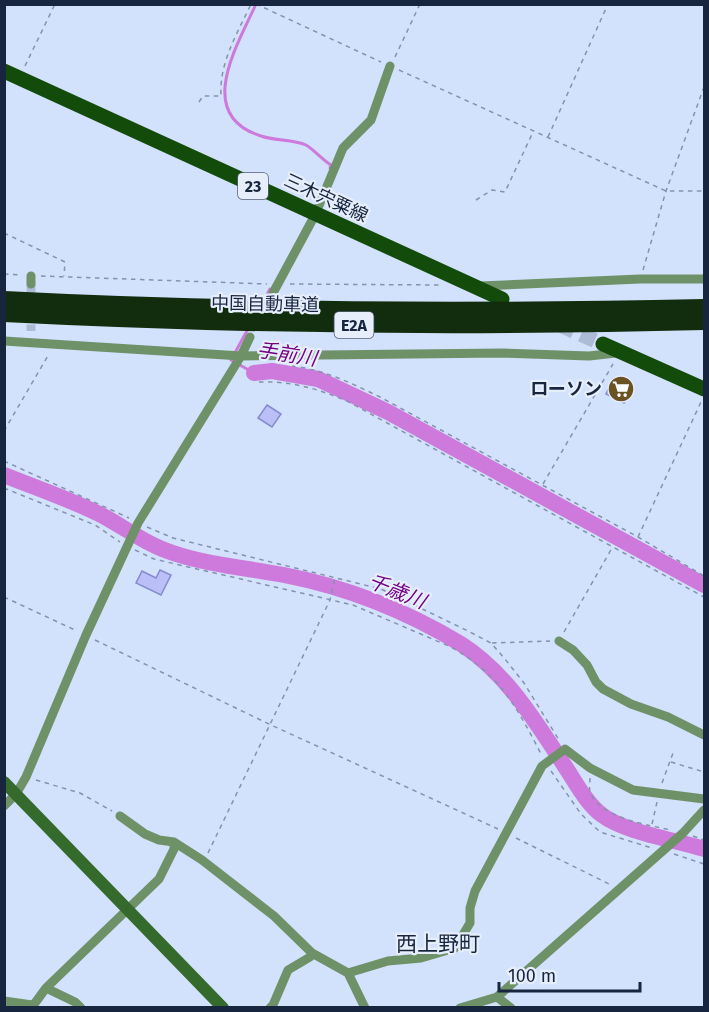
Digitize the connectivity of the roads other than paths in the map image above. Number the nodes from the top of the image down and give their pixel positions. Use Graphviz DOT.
graph roads {
  1 [pos="390,66"];
  2 [pos="4,70"];
  3 [pos="315,214"];
  4 [pos="705,279"];
  5 [pos="475,286"];
  6 [pos="275,288"];
  7 [pos="4,299"];
  8 [pos="502,299"];
  9 [pos="705,307"];
  10 [pos="4,314"];
  11 [pos="705,322"];
  12 [pos="32,331"];
  13 [pos="250,338"];
  14 [pos="4,341"];
  15 [pos="32,343"];
  16 [pos="603,344"];
  17 [pos="620,352"];
  18 [pos="241,356"];
  19 [pos="703,394"];
  20 [pos="559,641"];
  21 [pos="705,735"];
  22 [pos="4,782"];
  23 [pos="16,794"];
  24 [pos="705,799"];
  25 [pos="4,806"];
  26 [pos="705,810"];
  27 [pos="120,816"];
  28 [pos="174,842"];
  29 [pos="128,909"];
  30 [pos="312,953"];
  31 [pos="348,973"];
  32 [pos="46,987"];
  33 [pos="497,997"];
  34 [pos="4,1001"];
  35 [pos="81,1008"];
  36 [pos="223,1008"];
  37 [pos="270,1008"];
  38 [pos="365,1008"];
  39 [pos="460,1008"];
  40 [pos="511,1008"];
  1 -- 3 [label="street"];
  2 -- 3 [label="main road, 三木宍粟線 / 23"];
  3 -- 5 [label="main road, 三木宍粟線 / 23"];
  3 -- 6 [label="street"];
  4 -- 5 [label="street"];
  5 -- 8 [label="main road, 三木宍粟線 / 23"];
  7 -- 9 [label="highway, 中国自動車道 / E2A"];
  10 -- 11 [label="highway, 中国自動車道 / E2A"];
  12 -- 15 [label="street"];
  13 -- 18 [label="street"];
  14 -- 15 [label="street"];
  15 -- 18 [label="street"];
  16 -- 17 [label="main road"];
  17 -- 18 [label="street"];
  17 -- 19 [label="main road"];
  18 -- 23 [label="street"];
  20 -- 21 [label="street"];
  22 -- 23 [label="street"];
  23 -- 25 [label="street"];
  23 -- 29 [label="street"];
  24 -- 31 [label="street"];
  26 -- 33 [label="street"];
  27 -- 28 [label="street"];
  28 -- 29 [label="street"];
  28 -- 30 [label="street"];
  29 -- 32 [label="street"];
  29 -- 36 [label="street"];
  30 -- 31 [label="street"];
  30 -- 37 [label="street"];
  31 -- 38 [label="street"];
  32 -- 34 [label="street"];
  32 -- 35 [label="street"];
  33 -- 39 [label="street"];
  33 -- 40 [label="street"];
}
